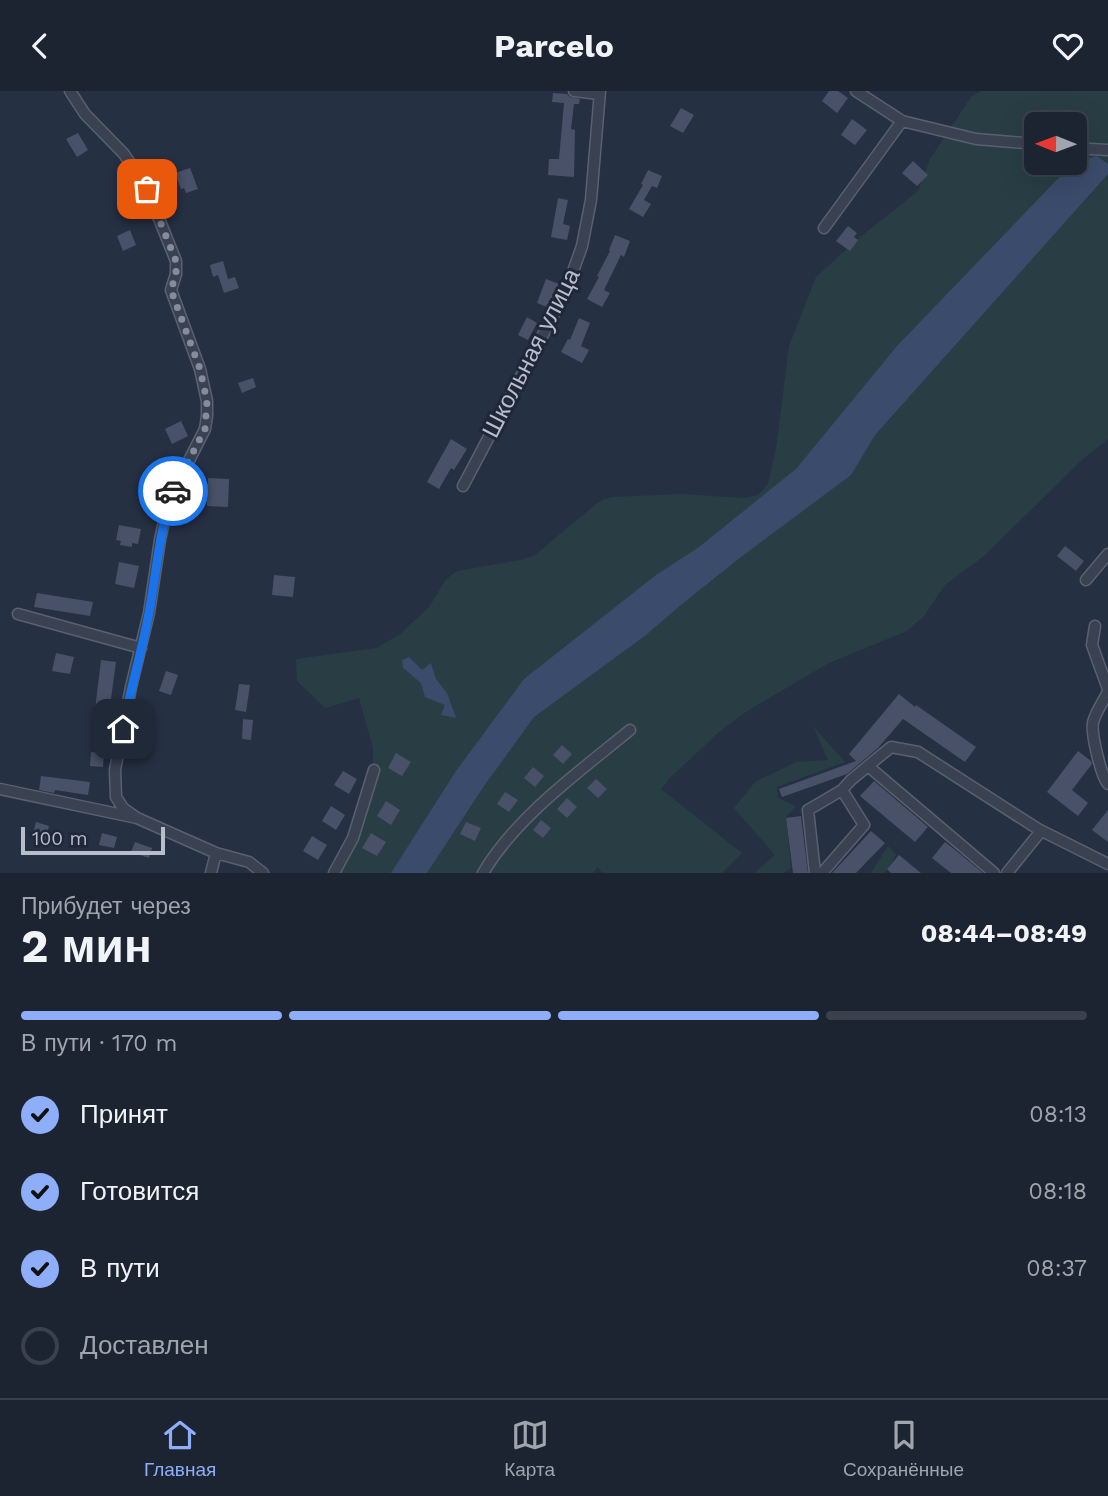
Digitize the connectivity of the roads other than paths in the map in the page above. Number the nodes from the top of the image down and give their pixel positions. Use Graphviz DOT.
graph roads {
  1 [pos="70,91"];
  2 [pos="574,91"];
  3 [pos="856,91"];
  4 [pos="599,92"];
  5 [pos="902,121"];
  6 [pos="1024,143"];
  7 [pos="1087,149"];
  8 [pos="1108,151"];
  9 [pos="824,228"];
  10 [pos="463,486"];
  11 [pos="1108,554"];
  12 [pos="1086,580"];
  13 [pos="18,614"];
  14 [pos="1095,627"];
  15 [pos="141,648"];
  16 [pos="1108,690"];
  17 [pos="630,730"];
  18 [pos="868,766"];
  19 [pos="374,771"];
  20 [pos="1108,785"];
  21 [pos="0,789"];
  22 [pos="842,790"];
  23 [pos="137,818"];
  24 [pos="1041,831"];
  25 [pos="216,853"];
  26 [pos="1108,864"];
  27 [pos="211,873"];
  28 [pos="262,873"];
  29 [pos="334,873"];
  30 [pos="483,873"];
  31 [pos="815,873"];
  32 [pos="821,873"];
  33 [pos="994,873"];
  34 [pos="1007,873"];
  1 -- 15 [label="street"];
  2 -- 4 [label="street"];
  3 -- 5 [label="street"];
  4 -- 10 [label="street, Школьная улица"];
  5 -- 6 [label="street"];
  5 -- 9 [label="street"];
  7 -- 8 [label="street"];
  11 -- 12 [label="street"];
  13 -- 15 [label="street"];
  14 -- 16 [label="street"];
  15 -- 23 [label="street"];
  16 -- 20 [label="street"];
  17 -- 30 [label="street"];
  18 -- 22 [label="street"];
  18 -- 24 [label="street"];
  18 -- 33 [label="street"];
  19 -- 29 [label="street"];
  21 -- 23 [label="street"];
  22 -- 31 [label="street"];
  22 -- 32 [label="street"];
  23 -- 25 [label="street"];
  24 -- 26 [label="street"];
  24 -- 34 [label="street"];
  25 -- 27 [label="street"];
  25 -- 28 [label="street"];
}
